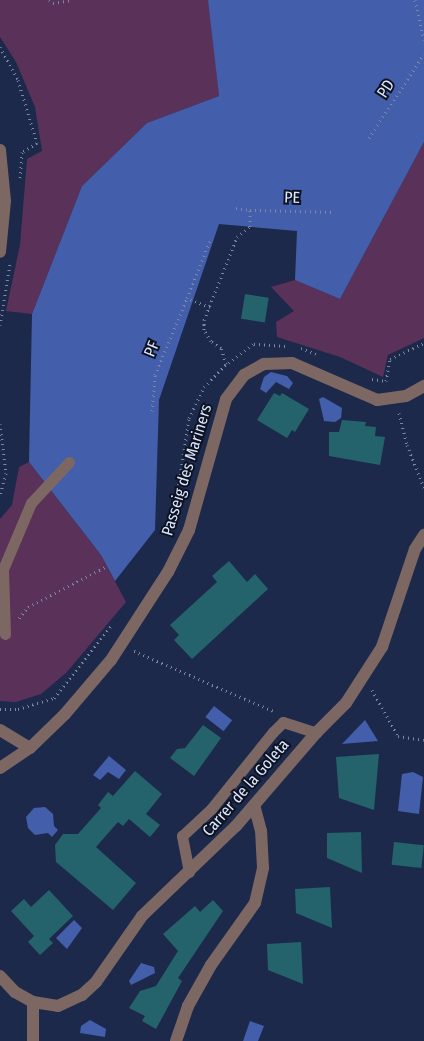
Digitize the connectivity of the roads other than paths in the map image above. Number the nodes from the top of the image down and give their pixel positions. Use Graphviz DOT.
graph roads {
  1 [pos="0,150"];
  2 [pos="0,252"];
  3 [pos="424,386"];
  4 [pos="69,462"];
  5 [pos="424,535"];
  6 [pos="5,634"];
  7 [pos="0,730"];
  8 [pos="316,733"];
  9 [pos="30,748"];
  10 [pos="0,768"];
  11 [pos="254,805"];
  12 [pos="189,872"];
  13 [pos="0,976"];
  14 [pos="33,1002"];
  15 [pos="33,1041"];
  16 [pos="176,1041"];
  1 -- 2 [label="street"];
  3 -- 9 [label="street, Passeig des Mariners"];
  4 -- 6 [label="lane"];
  5 -- 8 [label="street, Carrer de la Goleta"];
  7 -- 9 [label="street"];
  8 -- 11 [label="street, Carrer de la Goleta"];
  8 -- 12 [label="lane"];
  9 -- 10 [label="street, Passeig des Mariners"];
  11 -- 12 [label="street, Carrer de la Goleta"];
  11 -- 16 [label="street"];
  12 -- 14 [label="street, Carrer de la Goleta"];
  13 -- 14 [label="street"];
  14 -- 15 [label="street"];
}
